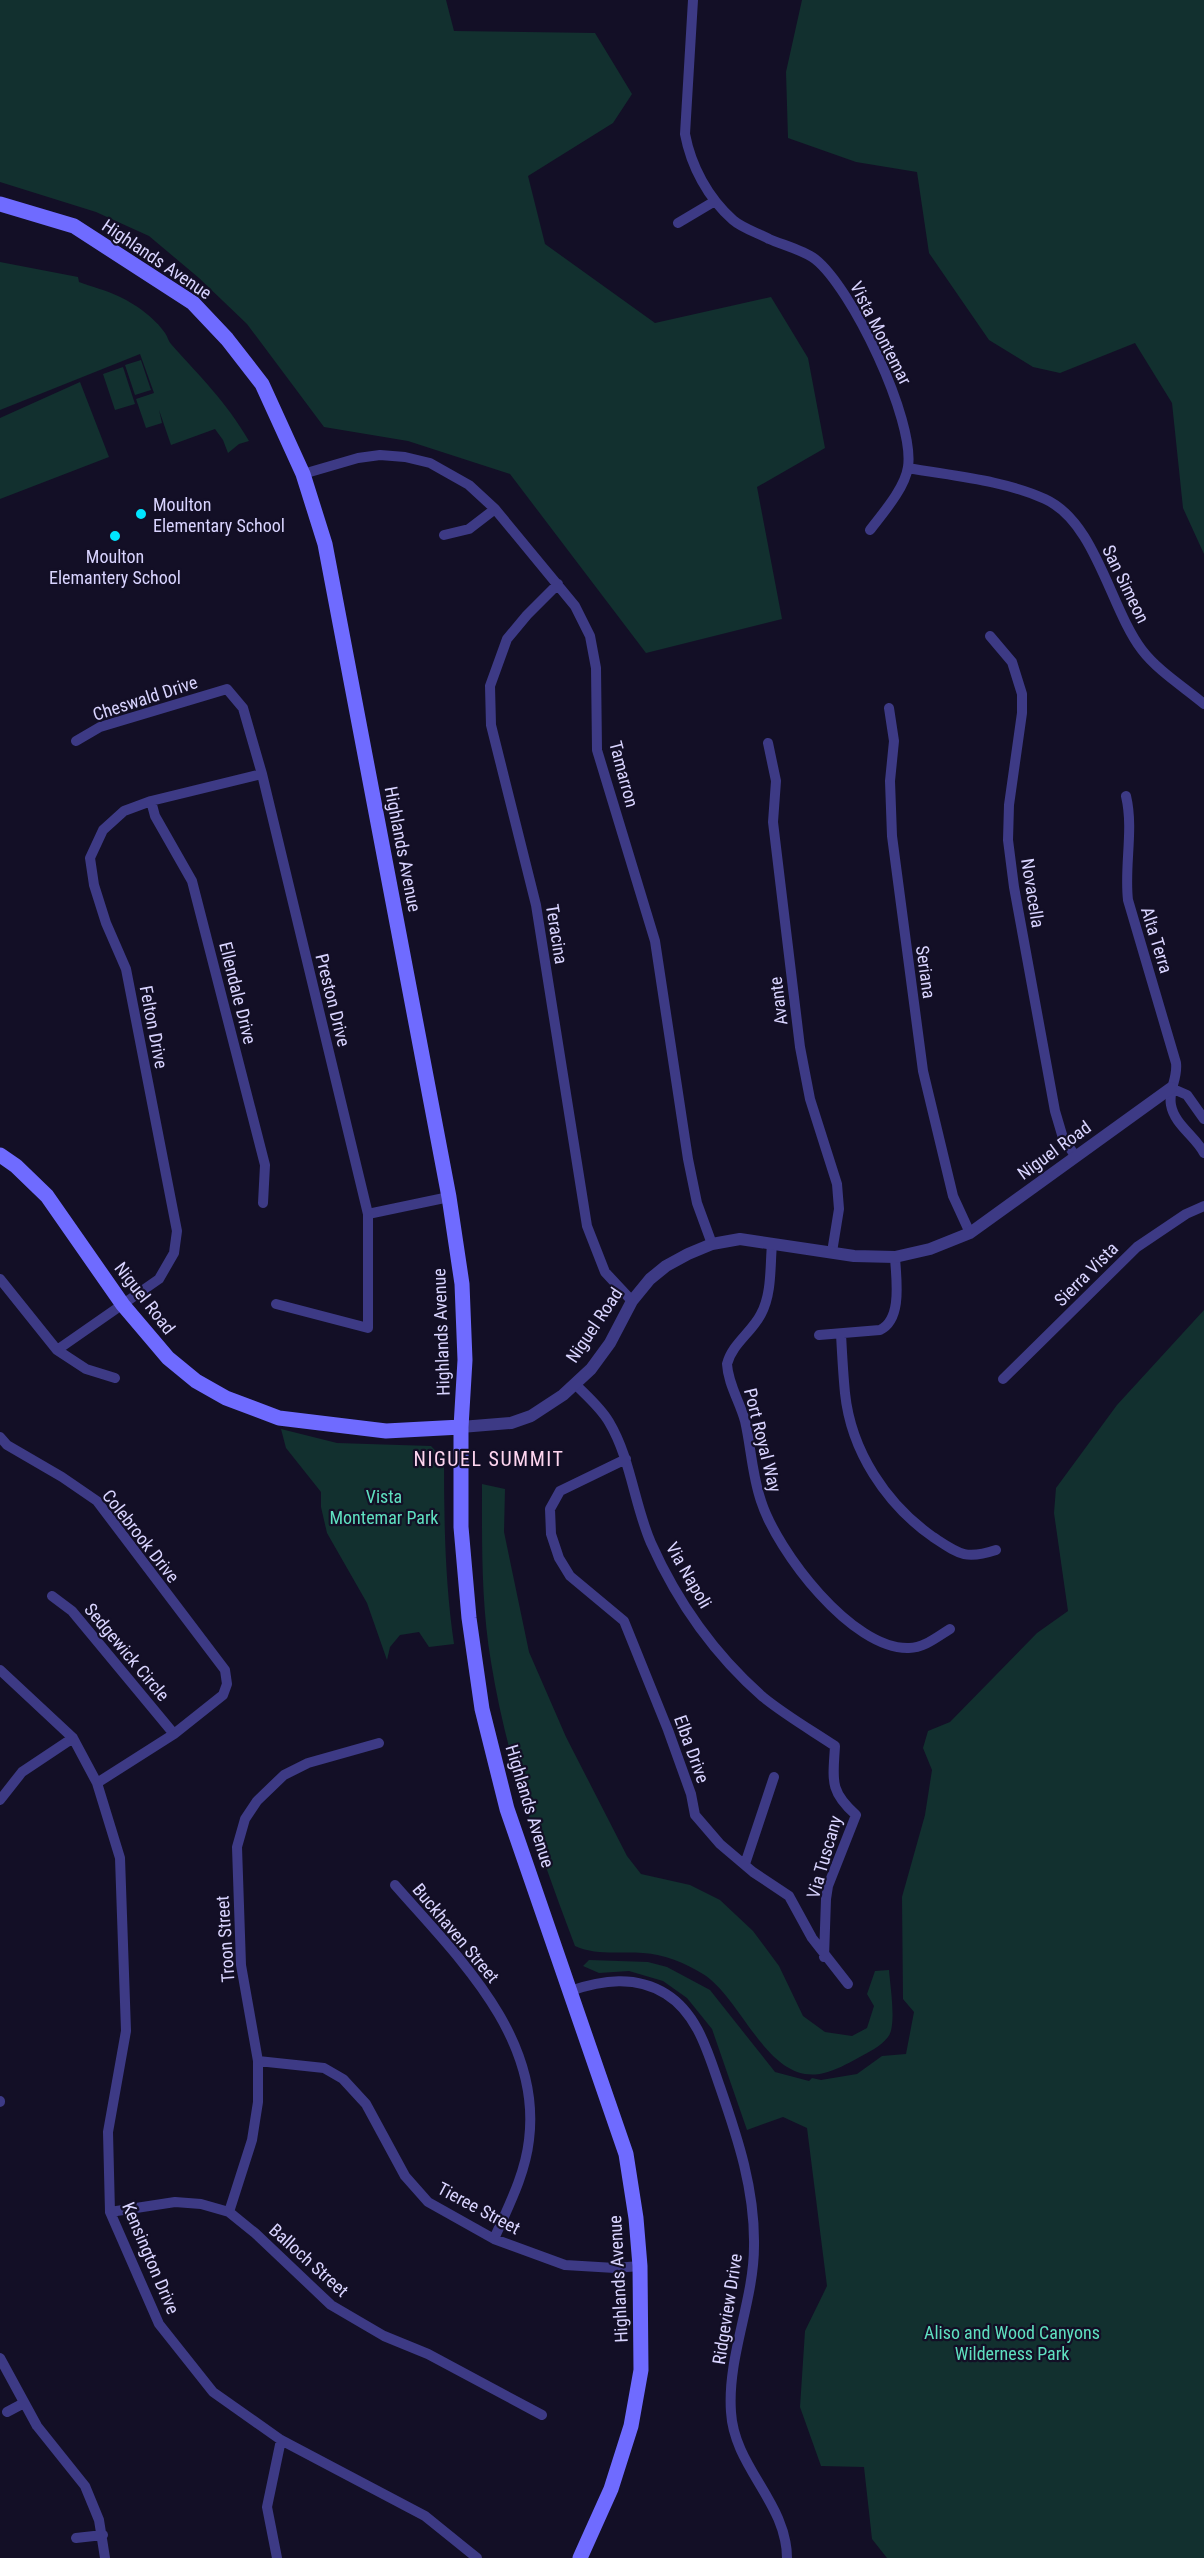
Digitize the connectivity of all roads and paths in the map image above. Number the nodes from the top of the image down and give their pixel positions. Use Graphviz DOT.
graph roads {
  1 [pos="693,0"];
  2 [pos="715,201"];
  3 [pos="0,204"];
  4 [pos="678,223"];
  5 [pos="908,468"];
  6 [pos="303,474"];
  7 [pos="495,509"];
  8 [pos="870,530"];
  9 [pos="444,535"];
  10 [pos="558,584"];
  11 [pos="990,636"];
  12 [pos="226,689"];
  13 [pos="1204,704"];
  14 [pos="889,708"];
  15 [pos="76,741"];
  16 [pos="768,743"];
  17 [pos="262,774"];
  18 [pos="1126,796"];
  19 [pos="151,801"];
  20 [pos="1172,1088"];
  21 [pos="1204,1119"];
  22 [pos="1204,1153"];
  23 [pos="0,1155"];
  24 [pos="1076,1157"];
  25 [pos="449,1197"];
  26 [pos="263,1203"];
  27 [pos="1204,1206"];
  28 [pos="368,1214"];
  29 [pos="970,1233"];
  30 [pos="712,1244"];
  31 [pos="772,1244"];
  32 [pos="832,1252"];
  33 [pos="895,1257"];
  34 [pos="0,1279"];
  35 [pos="632,1301"];
  36 [pos="276,1304"];
  37 [pos="123,1305"];
  38 [pos="841,1334"];
  39 [pos="819,1335"];
  40 [pos="57,1350"];
  41 [pos="115,1378"];
  42 [pos="1003,1379"];
  43 [pos="576,1384"];
  44 [pos="461,1427"];
  45 [pos="0,1437"];
  46 [pos="626,1459"];
  47 [pos="996,1550"];
  48 [pos="52,1596"];
  49 [pos="950,1629"];
  50 [pos="0,1670"];
  51 [pos="174,1734"];
  52 [pos="73,1738"];
  53 [pos="829,1742"];
  54 [pos="379,1743"];
  55 [pos="774,1777"];
  56 [pos="97,1783"];
  57 [pos="0,1800"];
  58 [pos="745,1864"];
  59 [pos="395,1885"];
  60 [pos="824,1957"];
  61 [pos="848,1984"];
  62 [pos="570,1991"];
  63 [pos="258,2061"];
  64 [pos="110,2212"];
  65 [pos="229,2212"];
  66 [pos="495,2239"];
  67 [pos="640,2266"];
  68 [pos="0,2358"];
  69 [pos="24,2403"];
  70 [pos="7,2412"];
  71 [pos="542,2415"];
  72 [pos="281,2440"];
  73 [pos="103,2535"];
  74 [pos="76,2538"];
  75 [pos="105,2558"];
  76 [pos="277,2558"];
  77 [pos="477,2558"];
  78 [pos="580,2558"];
  79 [pos="787,2558"];
  1 -- 2 [label="street, Vista Montemar"];
  2 -- 4 [label="street"];
  2 -- 5 [label="street, Vista Montemar"];
  3 -- 6 [label="main road, Highlands Avenue"];
  5 -- 8 [label="street"];
  5 -- 13 [label="street, San Simeon"];
  6 -- 7 [label="street, Tamarron"];
  6 -- 25 [label="main road, Highlands Avenue"];
  7 -- 9 [label="street"];
  7 -- 10 [label="street, Tamarron"];
  10 -- 30 [label="street, Tamarron"];
  10 -- 35 [label="street, Teracina"];
  11 -- 24 [label="street, Novacella"];
  12 -- 15 [label="street, Cheswald Drive"];
  12 -- 17 [label="street, Preston Drive"];
  14 -- 29 [label="street, Seriana"];
  16 -- 32 [label="street, Avante"];
  17 -- 19 [label="street, Felton Drive"];
  17 -- 28 [label="street, Preston Drive"];
  18 -- 20 [label="street, Alta Terra"];
  19 -- 26 [label="street, Ellendale Drive"];
  19 -- 37 [label="street, Felton Drive"];
  20 -- 21 [label="street"];
  20 -- 22 [label="street, Alta Terra"];
  20 -- 24 [label="street, Niguel Road"];
  23 -- 37 [label="main road, Niguel Road"];
  24 -- 29 [label="street, Niguel Road"];
  25 -- 28 [label="street"];
  25 -- 44 [label="main road, Highlands Avenue"];
  27 -- 42 [label="street, Sierra Vista"];
  28 -- 36 [label="street, Preston Drive"];
  29 -- 33 [label="street, Niguel Road"];
  30 -- 31 [label="street, Niguel Road"];
  30 -- 35 [label="street, Niguel Road"];
  31 -- 32 [label="street, Niguel Road"];
  31 -- 49 [label="street, Port Royal Way"];
  32 -- 33 [label="street, Niguel Road"];
  33 -- 38 [label="street"];
  34 -- 40 [label="street"];
  35 -- 43 [label="street, Niguel Road"];
  37 -- 40 [label="street, Felton Drive"];
  37 -- 44 [label="main road, Niguel Road"];
  38 -- 39 [label="street"];
  38 -- 47 [label="street"];
  40 -- 41 [label="street"];
  43 -- 44 [label="street, Niguel Road"];
  43 -- 46 [label="street, Via Napoli"];
  44 -- 62 [label="main road, Highlands Avenue"];
  45 -- 51 [label="street, Colebrook Drive"];
  46 -- 53 [label="street, Via Napoli"];
  46 -- 58 [label="street, Elba Drive"];
  48 -- 51 [label="street, Sedgewick Circle"];
  50 -- 52 [label="street, Kensington Drive"];
  51 -- 56 [label="street"];
  52 -- 56 [label="street, Kensington Drive"];
  52 -- 57 [label="street"];
  53 -- 60 [label="street, Via Tuscany"];
  54 -- 63 [label="street, Troon Street"];
  55 -- 58 [label="street"];
  56 -- 64 [label="street, Kensington Drive"];
  58 -- 60 [label="street, Elba Drive"];
  59 -- 66 [label="street, Buckhaven Street"];
  60 -- 61 [label="street, Elba Drive"];
  62 -- 67 [label="main road, Highlands Avenue"];
  62 -- 79 [label="street, Ridgeview Drive"];
  63 -- 65 [label="street, Troon Street"];
  63 -- 66 [label="street, Tieree Street"];
  64 -- 65 [label="street, Balloch Street"];
  64 -- 72 [label="street, Kensington Drive"];
  65 -- 71 [label="street, Balloch Street"];
  66 -- 67 [label="street, Tieree Street"];
  67 -- 78 [label="main road, Highlands Avenue"];
  68 -- 69 [label="street"];
  69 -- 70 [label="street"];
  69 -- 73 [label="street"];
  72 -- 76 [label="street"];
  72 -- 77 [label="street, Kensington Drive"];
  73 -- 74 [label="street"];
  73 -- 75 [label="street"];
}
